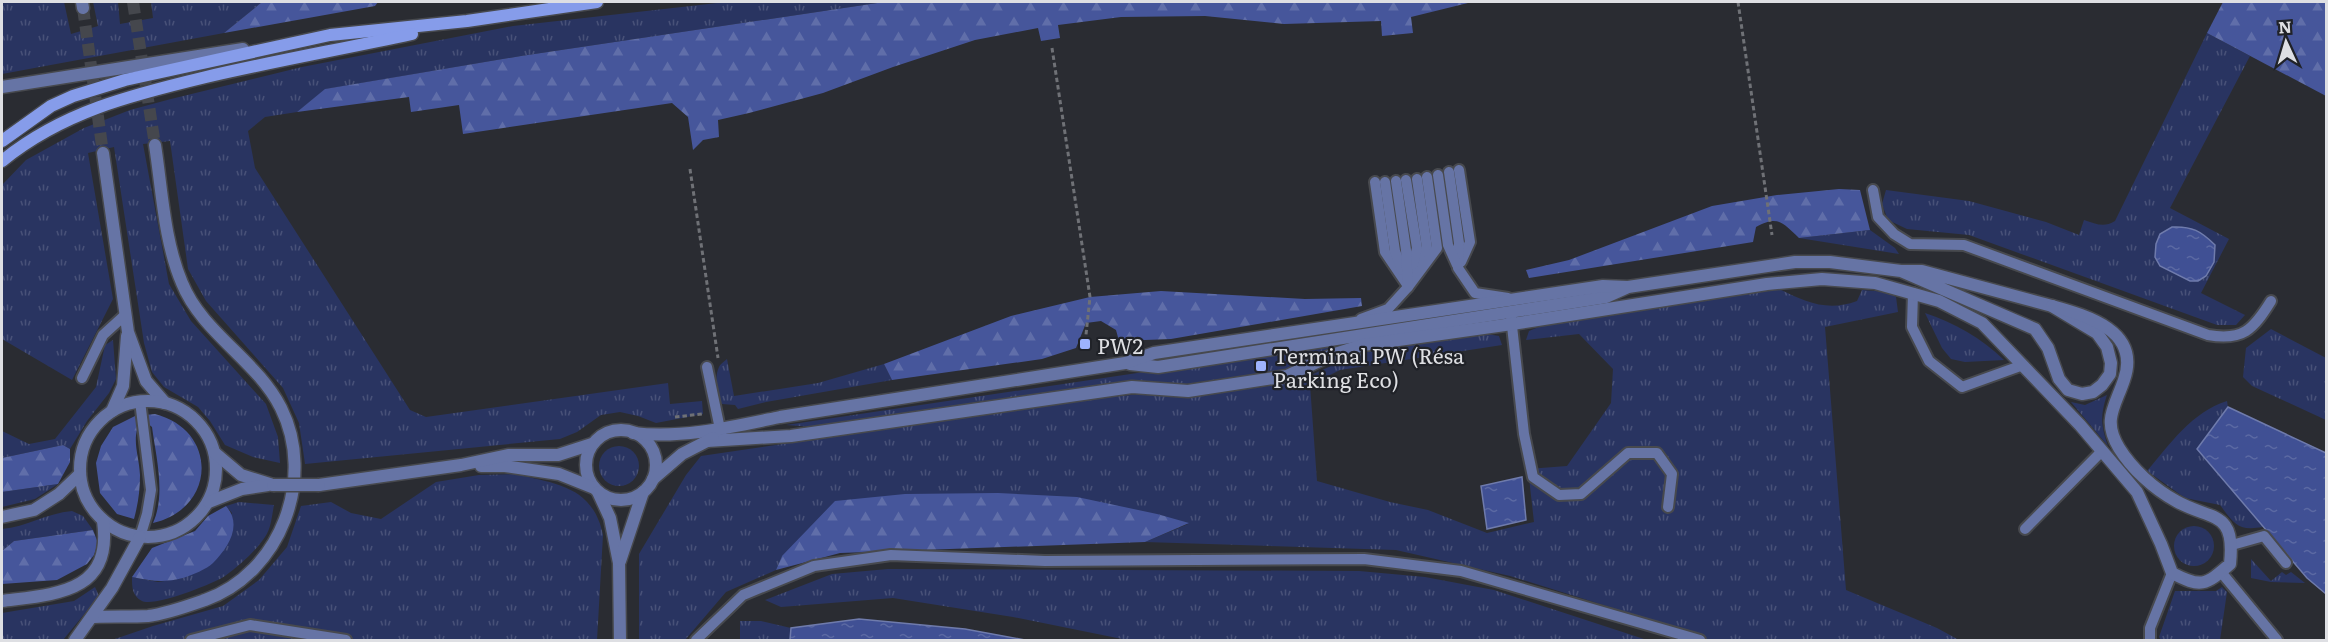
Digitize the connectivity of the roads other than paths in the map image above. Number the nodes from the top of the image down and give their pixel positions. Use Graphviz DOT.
graph roads {
  1 [pos="597,2"];
  2 [pos="467,21"];
  3 [pos="330,35"];
  4 [pos="2,87"];
  5 [pos="2,141"];
  6 [pos="155,145"];
  7 [pos="103,153"];
  8 [pos="2,162"];
  9 [pos="1417,178"];
  10 [pos="1873,190"];
  11 [pos="1458,268"];
  12 [pos="1901,271"];
  13 [pos="1408,287"];
  14 [pos="1628,287"];
  15 [pos="1913,294"];
  16 [pos="1517,299"];
  17 [pos="2271,301"];
  18 [pos="2052,306"];
  19 [pos="125,315"];
  20 [pos="1511,318"];
  21 [pos="1348,325"];
  22 [pos="128,332"];
  23 [pos="1125,363"];
  24 [pos="2023,365"];
  25 [pos="707,368"];
  26 [pos="82,378"];
  27 [pos="2060,379"];
  28 [pos="140,401"];
  29 [pos="165,403"];
  30 [pos="2061,406"];
  31 [pos="112,411"];
  32 [pos="738,426"];
  33 [pos="720,429"];
  34 [pos="633,433"];
  35 [pos="707,441"];
  36 [pos="592,444"];
  37 [pos="2102,451"];
  38 [pos="215,453"];
  39 [pos="461,465"];
  40 [pos="80,474"];
  41 [pos="652,480"];
  42 [pos="273,485"];
  43 [pos="596,490"];
  44 [pos="643,492"];
  45 [pos="209,501"];
  46 [pos="1668,507"];
  47 [pos="2,518"];
  48 [pos="103,521"];
  49 [pos="2025,529"];
  50 [pos="140,537"];
  51 [pos="2232,545"];
  52 [pos="619,563"];
  53 [pos="2286,563"];
  54 [pos="2221,572"];
  55 [pos="2172,573"];
  56 [pos="2,601"];
  57 [pos="94,616"];
  58 [pos="75,640"];
  59 [pos="191,640"];
  60 [pos="346,640"];
  61 [pos="620,640"];
  62 [pos="696,640"];
  63 [pos="1700,640"];
  64 [pos="2150,640"];
  65 [pos="2277,640"];
  1 -- 2 [label="main road"];
  2 -- 3 [label="main road"];
  2 -- 8 [label="main road"];
  3 -- 4 [label="street"];
  3 -- 5 [label="main road"];
  6 -- 57 [label="street"];
  7 -- 19 [label="street"];
  9 -- 11 [label="lane"];
  9 -- 11 [label="lane"];
  9 -- 13 [label="lane"];
  9 -- 13 [label="lane"];
  9 -- 13 [label="lane"];
  10 -- 17 [label="lane"];
  11 -- 16 [label="lane"];
  12 -- 14 [label="street"];
  12 -- 18 [label="street"];
  12 -- 27 [label="street"];
  13 -- 21 [label="lane"];
  14 -- 16 [label="street"];
  14 -- 20 [label="street"];
  15 -- 20 [label="street"];
  15 -- 24 [label="street"];
  15 -- 24 [label="lane"];
  16 -- 21 [label="street"];
  18 -- 27 [label="street"];
  18 -- 51 [label="street"];
  19 -- 22 [label="street"];
  19 -- 26 [label="lane"];
  20 -- 23 [label="street"];
  20 -- 35 [label="street"];
  20 -- 46 [label="lane"];
  21 -- 23 [label="street"];
  22 -- 29 [label="street"];
  22 -- 31 [label="street"];
  23 -- 32 [label="street"];
  24 -- 30 [label="street"];
  25 -- 33 [label="lane"];
  27 -- 30 [label="lane"];
  28 -- 29 [label="street"];
  28 -- 31 [label="street"];
  28 -- 50 [label="lane"];
  29 -- 38 [label="street"];
  30 -- 37 [label="street"];
  31 -- 40 [label="street"];
  32 -- 33 [label="street"];
  32 -- 35 [label="street"];
  33 -- 34 [label="street"];
  34 -- 36 [label="street"];
  34 -- 41 [label="street"];
  35 -- 41 [label="street"];
  36 -- 39 [label="street"];
  36 -- 43 [label="street"];
  37 -- 49 [label="lane"];
  37 -- 55 [label="street"];
  38 -- 42 [label="street"];
  38 -- 45 [label="street"];
  39 -- 42 [label="street, bridge"];
  39 -- 43 [label="street"];
  40 -- 47 [label="street"];
  40 -- 48 [label="street"];
  41 -- 44 [label="street"];
  42 -- 45 [label="street"];
  43 -- 44 [label="street"];
  43 -- 52 [label="street"];
  44 -- 52 [label="street"];
  45 -- 50 [label="street"];
  48 -- 50 [label="street"];
  48 -- 56 [label="street"];
  50 -- 57 [label="street"];
  51 -- 53 [label="lane"];
  51 -- 54 [label="street"];
  52 -- 61 [label="street"];
  54 -- 55 [label="street"];
  54 -- 65 [label="lane"];
  55 -- 64 [label="lane"];
  57 -- 58 [label="street"];
  59 -- 60 [label="lane"];
  62 -- 63 [label="lane"];
}
